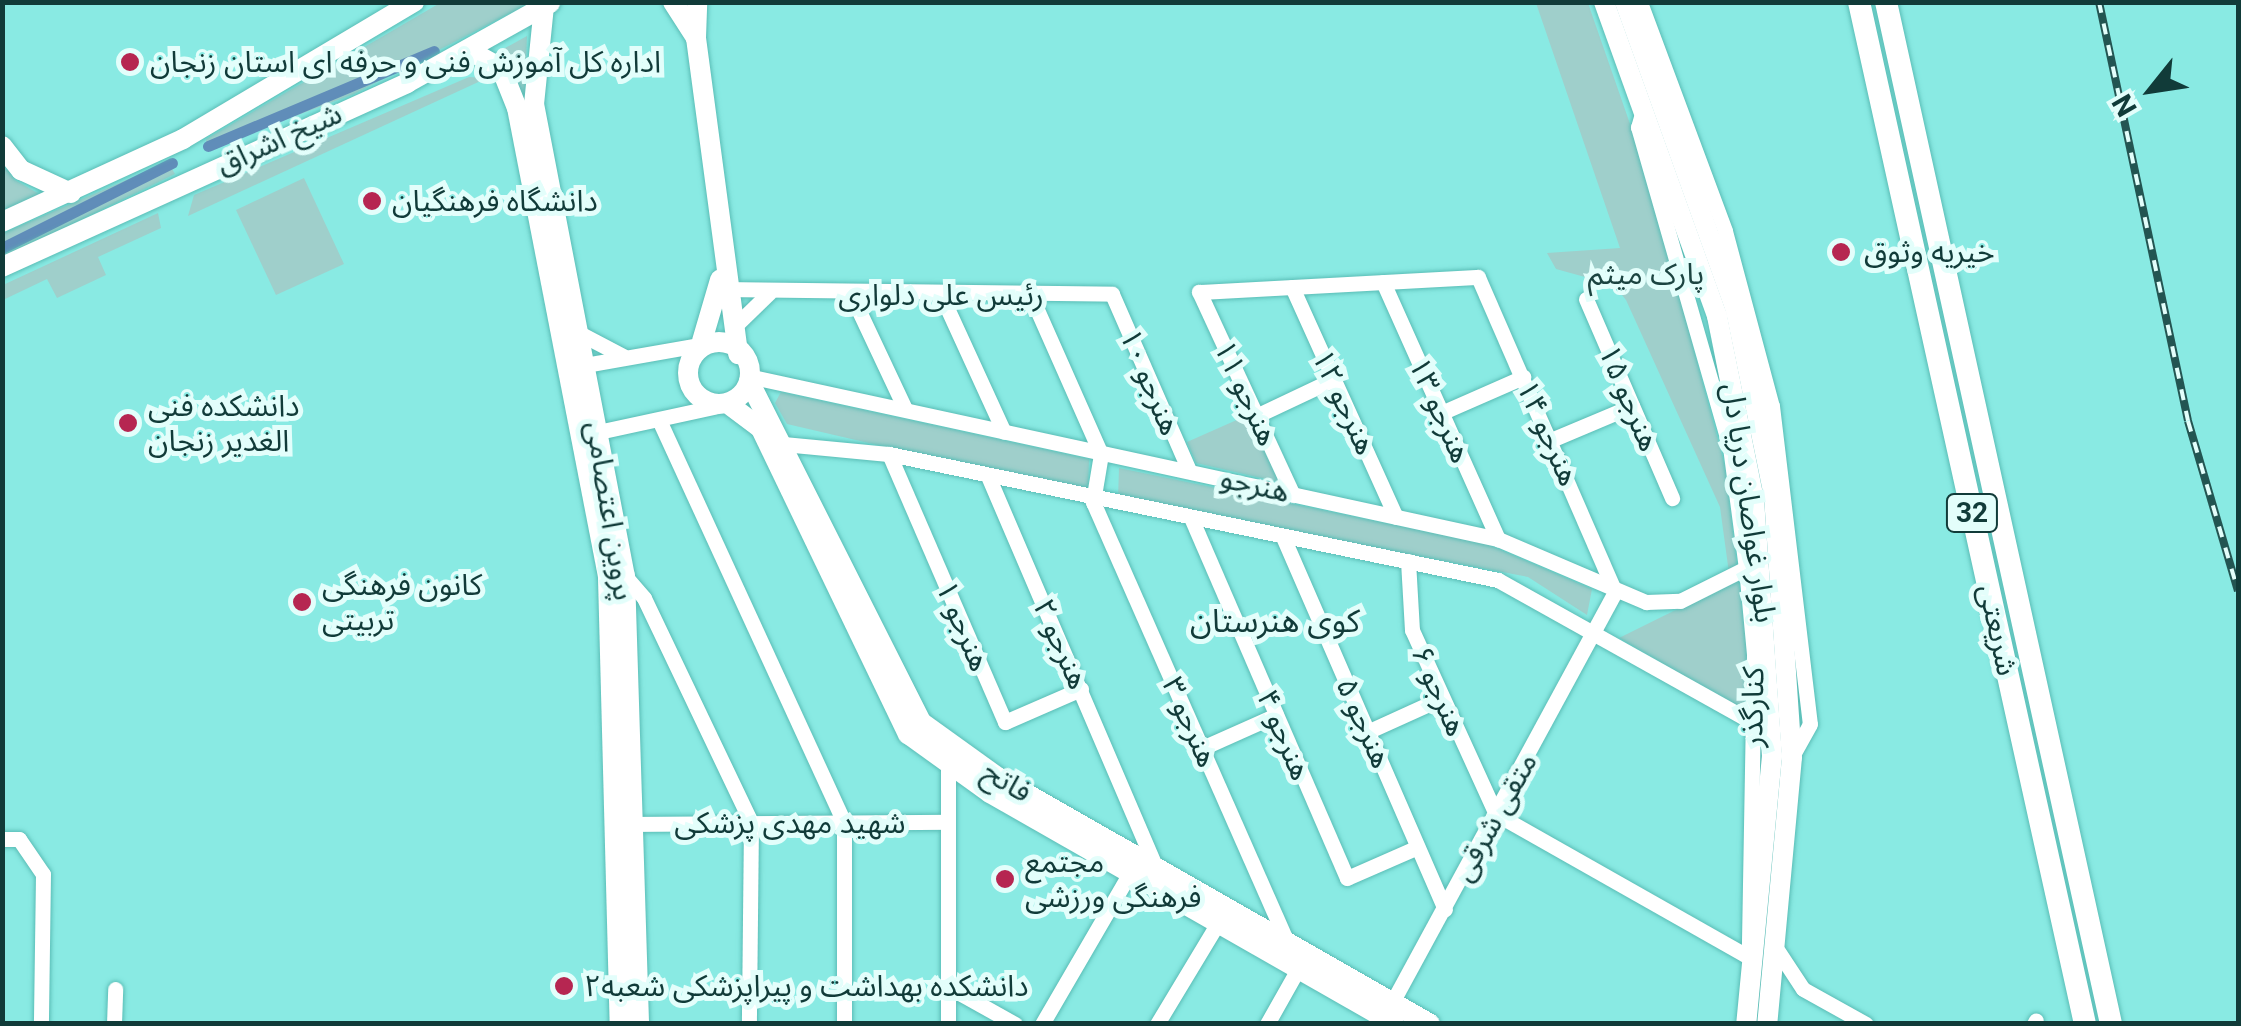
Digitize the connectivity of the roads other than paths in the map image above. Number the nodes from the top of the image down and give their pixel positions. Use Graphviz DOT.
graph roads {
  1 [pos="414,2"];
  2 [pos="672,2"];
  3 [pos="697,2"];
  4 [pos="1604,2"];
  5 [pos="1625,2"];
  6 [pos="1640,2"];
  7 [pos="1860,2"];
  8 [pos="1886,2"];
  9 [pos="547,4"];
  10 [pos="696,38"];
  11 [pos="470,51"];
  12 [pos="1644,106"];
  13 [pos="1679,119"];
  14 [pos="183,139"];
  15 [pos="2,146"];
  16 [pos="200,174"];
  17 [pos="71,192"];
  18 [pos="2,222"];
  19 [pos="724,248"];
  20 [pos="2,266"];
  21 [pos="1383,282"];
  22 [pos="1292,288"];
  23 [pos="729,289"];
  24 [pos="769,293"];
  25 [pos="851,294"];
  26 [pos="1112,294"];
  27 [pos="1031,296"];
  28 [pos="943,298"];
  29 [pos="1586,298"];
  30 [pos="734,327"];
  31 [pos="579,334"];
  32 [pos="700,343"];
  33 [pos="738,354"];
  34 [pos="627,357"];
  35 [pos="576,367"];
  36 [pos="1523,377"];
  37 [pos="748,378"];
  38 [pos="1334,379"];
  39 [pos="723,406"];
  40 [pos="1632,406"];
  41 [pos="905,410"];
  42 [pos="1441,413"];
  43 [pos="1258,415"];
  44 [pos="659,420"];
  45 [pos="1004,432"];
  46 [pos="590,434"];
  47 [pos="1551,440"];
  48 [pos="777,447"];
  49 [pos="889,454"];
  50 [pos="1102,454"];
  51 [pos="1188,470"];
  52 [pos="988,476"];
  53 [pos="1292,494"];
  54 [pos="1672,498"];
  55 [pos="1093,502"];
  56 [pos="1396,516"];
  57 [pos="1192,520"];
  58 [pos="1283,537"];
  59 [pos="1498,539"];
  60 [pos="1408,561"];
  61 [pos="1746,568"];
  62 [pos="626,576"];
  63 [pos="1614,592"];
  64 [pos="1599,633"];
  65 [pos="1081,690"];
  66 [pos="1442,698"];
  67 [pos="1276,715"];
  68 [pos="1754,723"];
  69 [pos="914,728"];
  70 [pos="1368,732"];
  71 [pos="1202,748"];
  72 [pos="948,767"];
  73 [pos="1134,812"];
  74 [pos="1496,814"];
  75 [pos="751,822"];
  76 [pos="844,822"];
  77 [pos="947,822"];
  78 [pos="632,824"];
  79 [pos="11,839"];
  80 [pos="1114,844"];
  81 [pos="1418,847"];
  82 [pos="1156,868"];
  83 [pos="1130,873"];
  84 [pos="1444,909"];
  85 [pos="1218,923"];
  86 [pos="1287,942"];
  87 [pos="1778,951"];
  88 [pos="1756,961"];
  89 [pos="1298,969"];
  90 [pos="947,986"];
  91 [pos="115,989"];
  92 [pos="1803,990"];
  93 [pos="1768,1013"];
  94 [pos="1390,1017"];
  95 [pos="41,1024"];
  96 [pos="114,1024"];
  97 [pos="620,1024"];
  98 [pos="639,1024"];
  99 [pos="748,1024"];
  100 [pos="844,1024"];
  101 [pos="948,1024"];
  102 [pos="1015,1024"];
  103 [pos="1042,1024"];
  104 [pos="1156,1024"];
  105 [pos="1267,1024"];
  106 [pos="1430,1024"];
  107 [pos="1746,1024"];
  108 [pos="1866,1024"];
  109 [pos="2085,1024"];
  110 [pos="2111,1024"];
  1 -- 14 [label="main road, شیخ اشراق"];
  2 -- 10 [label="main road"];
  3 -- 10 [label="main road"];
  4 -- 12 [label="main road, بلوار غواصان دریا دل"];
  5 -- 13 [label="main road, بلوار غواصان دریا دل"];
  6 -- 13 [label="street"];
  7 -- 109 [label="highway, شریعتی / 32"];
  8 -- 110 [label="highway, شریعتی / 32"];
  9 -- 11 [label="main road, شیخ اشراق"];
  9 -- 31 [label="main road, پروین اعتصامی"];
  10 -- 19 [label="main road"];
  11 -- 16 [label="main road, شیخ اشراق"];
  11 -- 35 [label="main road, پروین اعتصامی"];
  12 -- 61 [label="street, کنارگذر"];
  12 -- 88 [label="main road, بلوار غواصان دریا دل"];
  13 -- 87 [label="main road, بلوار غواصان دریا دل"];
  14 -- 16 [label="main road"];
  14 -- 17 [label="main road, شیخ اشراق"];
  15 -- 17 [label="main road"];
  16 -- 20 [label="main road, شیخ اشراق"];
  17 -- 18 [label="main road, شیخ اشراق"];
  19 -- 23 [label="main road, فاتح"];
  19 -- 32 [label="main road"];
  21 -- 22 [label="street"];
  21 -- 36 [label="street, هنرجو ۱۴"];
  21 -- 42 [label="street, هنرجو ۱۳"];
  22 -- 38 [label="street, هنرجو ۱۲"];
  22 -- 43 [label="street, هنرجو ۱۱"];
  23 -- 24 [label="street, رئیس علی دلواری"];
  23 -- 30 [label="main road, فاتح"];
  24 -- 25 [label="street, رئیس علی دلواری"];
  24 -- 30 [label="street"];
  25 -- 28 [label="street, رئیس علی دلواری"];
  25 -- 41 [label="street"];
  26 -- 27 [label="street, رئیس علی دلواری"];
  26 -- 51 [label="street, هنرجو ۱۰"];
  27 -- 28 [label="street, رئیس علی دلواری"];
  27 -- 50 [label="street"];
  28 -- 45 [label="street"];
  29 -- 40 [label="street, هنرجو ۱۵"];
  30 -- 33 [label="main road, فاتح"];
  31 -- 34 [label="street"];
  31 -- 35 [label="main road, پروین اعتصامی"];
  32 -- 33 [label="main road"];
  32 -- 34 [label="street"];
  32 -- 39 [label="main road"];
  33 -- 37 [label="main road, فاتح"];
  34 -- 35 [label="street"];
  35 -- 46 [label="main road, پروین اعتصامی"];
  36 -- 42 [label="street"];
  36 -- 47 [label="street, هنرجو ۱۴"];
  37 -- 39 [label="main road"];
  37 -- 41 [label="street, هنرجو"];
  37 -- 48 [label="main road, فاتح"];
  38 -- 43 [label="street"];
  38 -- 56 [label="street, هنرجو ۱۲"];
  39 -- 44 [label="street"];
  39 -- 48 [label="main road, فاتح"];
  40 -- 47 [label="street"];
  40 -- 54 [label="street, هنرجو ۱۵"];
  41 -- 45 [label="street, هنرجو"];
  42 -- 59 [label="street, هنرجو ۱۳"];
  43 -- 53 [label="street, هنرجو ۱۱"];
  44 -- 46 [label="street"];
  44 -- 76 [label="street"];
  45 -- 50 [label="street, هنرجو"];
  46 -- 62 [label="main road, پروین اعتصامی"];
  46 -- 97 [label="main road, پروین اعتصامی"];
  47 -- 63 [label="street, هنرجو ۱۴"];
  48 -- 49 [label="street, هنرجو"];
  48 -- 69 [label="main road, فاتح"];
  49 -- 52 [label="street, هنرجو"];
  49 -- 65 [label="street, هنرجو ۱"];
  50 -- 51 [label="street, هنرجو"];
  50 -- 55 [label="street"];
  51 -- 53 [label="street, هنرجو"];
  52 -- 55 [label="street, هنرجو"];
  52 -- 65 [label="street, هنرجو ۲"];
  53 -- 56 [label="street, هنرجو"];
  55 -- 57 [label="street, هنرجو"];
  55 -- 71 [label="street, هنرجو ۳"];
  56 -- 59 [label="street, هنرجو"];
  57 -- 58 [label="street, هنرجو"];
  57 -- 67 [label="street, هنرجو ۴"];
  58 -- 60 [label="street, هنرجو"];
  58 -- 70 [label="street, هنرجو ۵"];
  59 -- 63 [label="street, هنرجو"];
  60 -- 64 [label="street, هنرجو"];
  60 -- 66 [label="street, هنرجو ۶"];
  61 -- 63 [label="street, هنرجو"];
  61 -- 68 [label="street, کنارگذر"];
  62 -- 75 [label="street"];
  62 -- 78 [label="main road, پروین اعتصامی"];
  63 -- 64 [label="street, متقی شرقی"];
  64 -- 68 [label="street, هنرجو"];
  64 -- 74 [label="street, متقی شرقی"];
  65 -- 73 [label="street, هنرجو ۲"];
  66 -- 70 [label="street"];
  66 -- 74 [label="street, هنرجو ۶"];
  67 -- 71 [label="street"];
  67 -- 81 [label="street, هنرجو ۴"];
  68 -- 88 [label="street, کنارگذر"];
  69 -- 72 [label="main road, فاتح"];
  69 -- 80 [label="main road, فاتح"];
  70 -- 81 [label="street, هنرجو ۵"];
  71 -- 86 [label="street, هنرجو ۳"];
  72 -- 77 [label="street"];
  72 -- 83 [label="main road, فاتح"];
  73 -- 80 [label="street"];
  73 -- 82 [label="street, هنرجو ۲"];
  74 -- 84 [label="street, متقی شرقی"];
  74 -- 88 [label="street"];
  75 -- 76 [label="street, شهید مهدی پزشکی"];
  75 -- 78 [label="street, شهید مهدی پزشکی"];
  75 -- 99 [label="street"];
  76 -- 77 [label="street, شهید مهدی پزشکی"];
  76 -- 100 [label="street"];
  77 -- 90 [label="street"];
  78 -- 98 [label="main road, پروین اعتصامی"];
  79 -- 95 [label="street"];
  80 -- 82 [label="main road, فاتح"];
  81 -- 84 [label="street, هنرجو ۵"];
  82 -- 86 [label="main road, فاتح"];
  83 -- 85 [label="main road, فاتح"];
  83 -- 103 [label="street"];
  84 -- 94 [label="street, متقی شرقی"];
  85 -- 89 [label="main road, فاتح"];
  85 -- 104 [label="street"];
  86 -- 94 [label="main road, فاتح"];
  87 -- 92 [label="street"];
  87 -- 93 [label="main road, بلوار غواصان دریا دل"];
  88 -- 107 [label="main road, بلوار غواصان دریا دل"];
  89 -- 94 [label="main road, فاتح"];
  89 -- 105 [label="street"];
  90 -- 101 [label="street"];
  90 -- 102 [label="street"];
  91 -- 96 [label="street"];
  92 -- 93 [label="street"];
  92 -- 108 [label="street"];
  94 -- 106 [label="main road, فاتح"];
}
